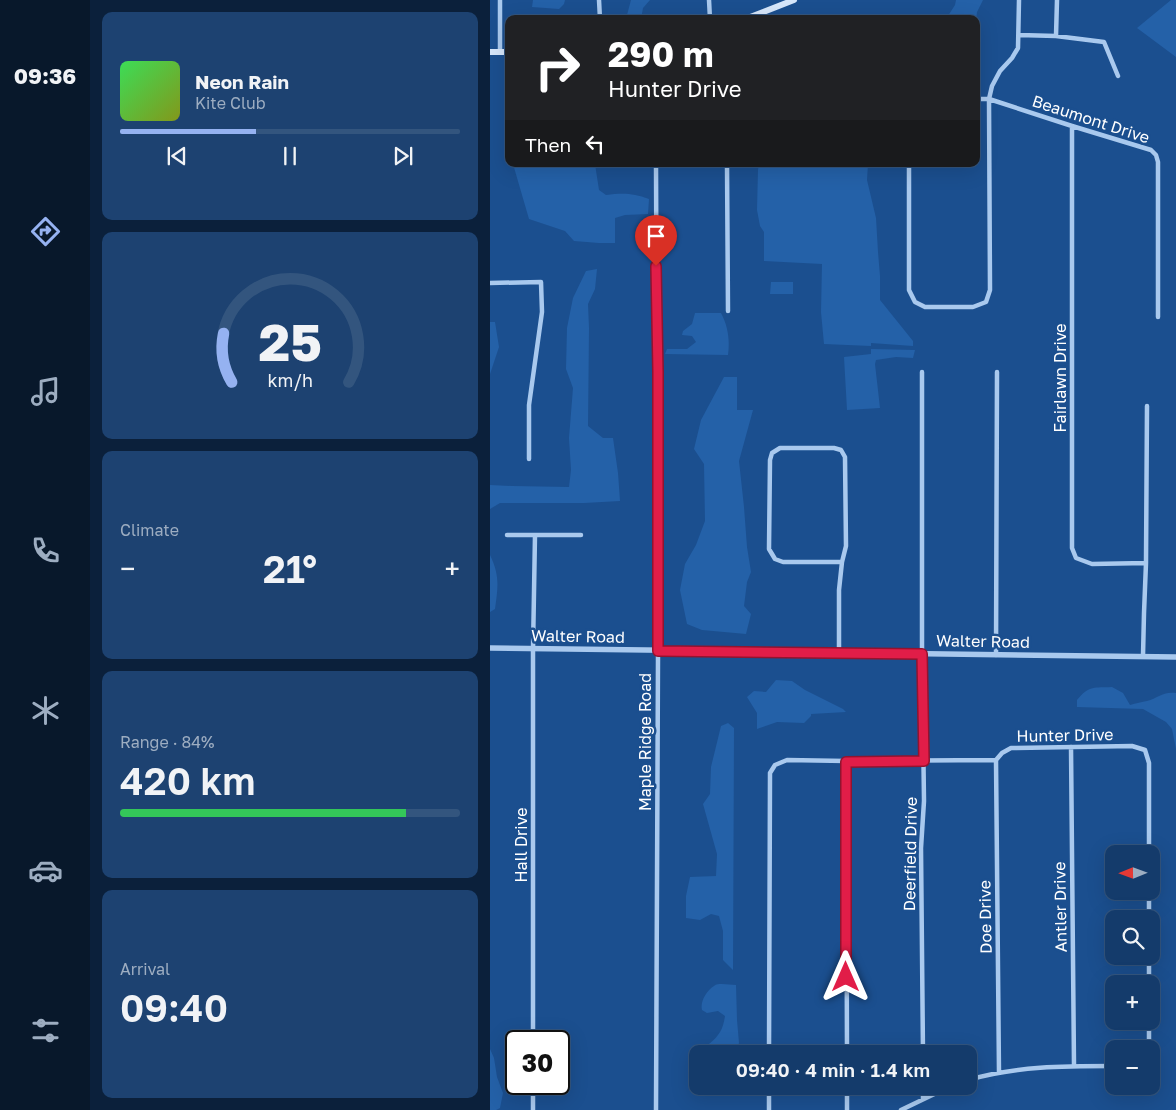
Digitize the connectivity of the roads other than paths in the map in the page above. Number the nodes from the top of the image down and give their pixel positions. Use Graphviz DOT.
graph roads {
  1 [pos="500,0"];
  2 [pos="599,0"];
  3 [pos="709,0"];
  4 [pos="794,0"];
  5 [pos="1019,0"];
  6 [pos="1057,0"];
  7 [pos="600,15"];
  8 [pos="710,15"];
  9 [pos="755,15"];
  10 [pos="1019,35"];
  11 [pos="1056,36"];
  12 [pos="490,52"];
  13 [pos="500,52"];
  14 [pos="505,52"];
  15 [pos="1118,76"];
  16 [pos="980,99"];
  17 [pos="989,99"];
  18 [pos="1072,126"];
  19 [pos="656,167"];
  20 [pos="727,167"];
  21 [pos="909,167"];
  22 [pos="490,284"];
  23 [pos="728,311"];
  24 [pos="1158,316"];
  25 [pos="922,372"];
  26 [pos="997,372"];
  27 [pos="1147,406"];
  28 [pos="529,459"];
  29 [pos="507,535"];
  30 [pos="535,535"];
  31 [pos="581,535"];
  32 [pos="842,562"];
  33 [pos="1146,563"];
  34 [pos="490,648"];
  35 [pos="533,649"];
  36 [pos="658,651"];
  37 [pos="839,653"];
  38 [pos="922,654"];
  39 [pos="996,655"];
  40 [pos="1143,656"];
  41 [pos="1176,657"];
  42 [pos="1071,747"];
  43 [pos="996,760"];
  44 [pos="924,761"];
  45 [pos="846,762"];
  46 [pos="1149,845"];
  47 [pos="533,1030"];
  48 [pos="769,1045"];
  49 [pos="846,1045"];
  50 [pos="923,1045"];
  51 [pos="1074,1066"];
  52 [pos="1105,1066"];
  53 [pos="999,1073"];
  54 [pos="977,1078"];
  55 [pos="533,1095"];
  56 [pos="769,1095"];
  57 [pos="847,1095"];
  58 [pos="923,1095"];
  59 [pos="933,1095"];
  60 [pos="923,1100"];
  61 [pos="533,1110"];
  62 [pos="656,1110"];
  63 [pos="769,1110"];
  64 [pos="847,1110"];
  65 [pos="901,1110"];
  1 -- 13 [label="street"];
  2 -- 7 [label="street"];
  3 -- 8 [label="street"];
  4 -- 9 [label="main road"];
  5 -- 10 [label="street"];
  6 -- 11 [label="street"];
  10 -- 11 [label="street"];
  10 -- 17 [label="street"];
  11 -- 15 [label="street"];
  12 -- 13 [label="main road"];
  13 -- 14 [label="main road"];
  16 -- 17 [label="street, Beaumont Drive"];
  17 -- 18 [label="street, Beaumont Drive"];
  17 -- 21 [label="street"];
  18 -- 24 [label="street, Beaumont Drive"];
  18 -- 33 [label="street, Fairlawn Drive"];
  19 -- 36 [label="street, Maple Ridge Road"];
  20 -- 23 [label="street"];
  22 -- 28 [label="street"];
  25 -- 38 [label="street, Deerfield Drive"];
  26 -- 39 [label="street"];
  27 -- 33 [label="street"];
  29 -- 30 [label="street"];
  30 -- 31 [label="street"];
  30 -- 35 [label="street, Hall Drive"];
  32 -- 32 [label="street"];
  32 -- 37 [label="street"];
  33 -- 40 [label="street"];
  34 -- 35 [label="street, Walter Road"];
  35 -- 36 [label="street, Walter Road"];
  35 -- 47 [label="street, Hall Drive"];
  36 -- 37 [label="street, Walter Road"];
  36 -- 62 [label="street, Maple Ridge Road"];
  37 -- 38 [label="street, Walter Road"];
  38 -- 39 [label="street, Walter Road"];
  38 -- 44 [label="street, Deerfield Drive"];
  39 -- 40 [label="street, Walter Road"];
  40 -- 41 [label="street, Walter Road"];
  42 -- 43 [label="street, Hunter Drive"];
  42 -- 46 [label="street, Hunter Drive"];
  42 -- 51 [label="street, Antler Drive"];
  43 -- 44 [label="street, Hunter Drive"];
  43 -- 53 [label="street, Doe Drive"];
  44 -- 45 [label="street, Hunter Drive"];
  44 -- 50 [label="street, Deerfield Drive"];
  45 -- 48 [label="street, Hunter Drive"];
  45 -- 49 [label="street"];
  51 -- 52 [label="street"];
  51 -- 53 [label="street"];
  53 -- 54 [label="street"];
  55 -- 61 [label="street"];
  56 -- 63 [label="street"];
  57 -- 64 [label="street"];
  58 -- 60 [label="street"];
  59 -- 60 [label="street"];
  60 -- 65 [label="street"];
}
